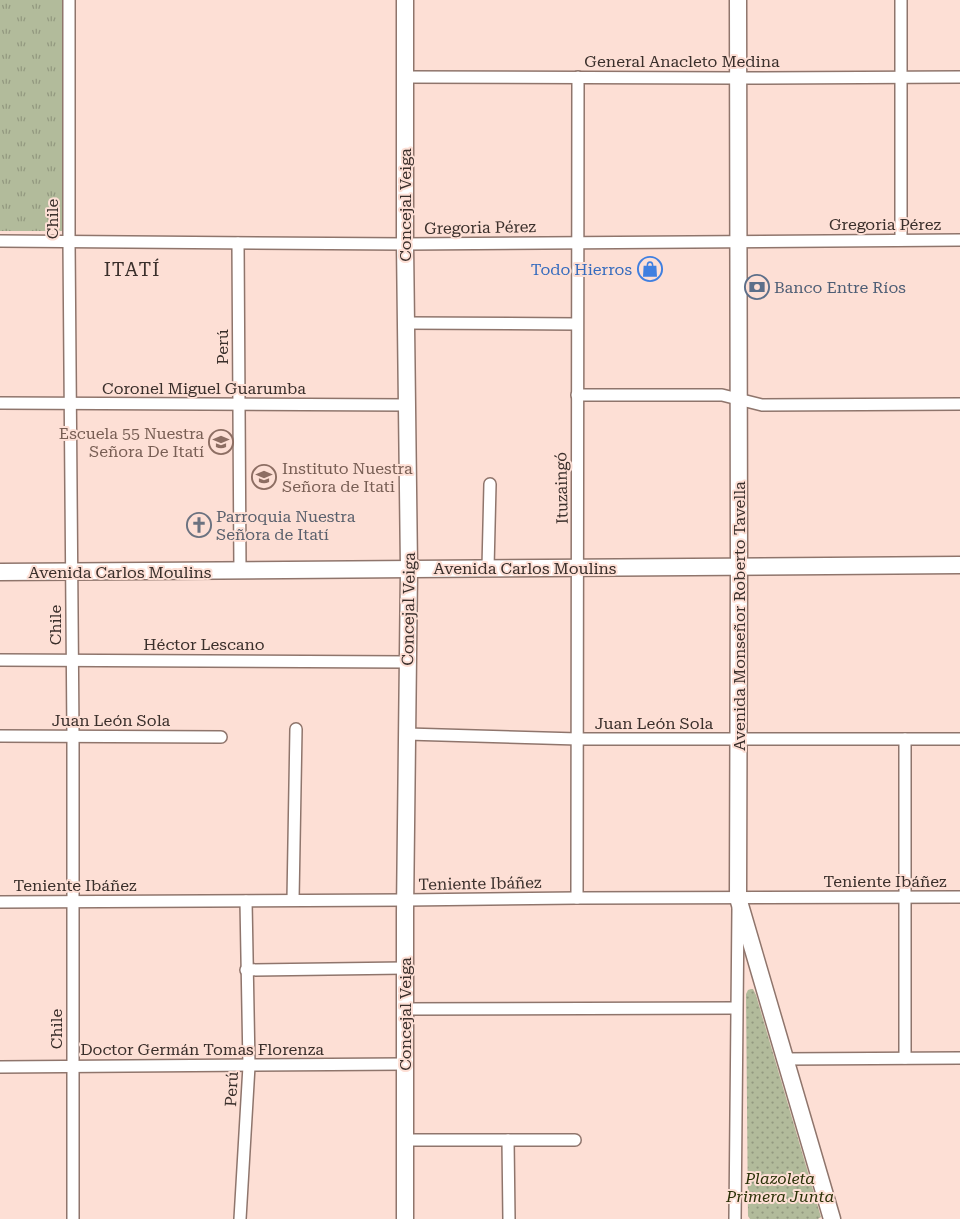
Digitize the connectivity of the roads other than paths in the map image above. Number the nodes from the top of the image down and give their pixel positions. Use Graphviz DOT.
graph roads {
  1 [pos="69,0"];
  2 [pos="405,0"];
  3 [pos="738,0"];
  4 [pos="901,0"];
  5 [pos="405,77"];
  6 [pos="578,77"];
  7 [pos="900,77"];
  8 [pos="960,77"];
  9 [pos="738,78"];
  10 [pos="901,240"];
  11 [pos="960,240"];
  12 [pos="0,241"];
  13 [pos="68,242"];
  14 [pos="578,242"];
  15 [pos="738,242"];
  16 [pos="238,243"];
  17 [pos="405,244"];
  18 [pos="406,323"];
  19 [pos="577,324"];
  20 [pos="577,395"];
  21 [pos="739,400"];
  22 [pos="0,403"];
  23 [pos="70,403"];
  24 [pos="238,404"];
  25 [pos="960,404"];
  26 [pos="408,406"];
  27 [pos="490,484"];
  28 [pos="740,566"];
  29 [pos="960,566"];
  30 [pos="488,568"];
  31 [pos="578,568"];
  32 [pos="409,569"];
  33 [pos="240,571"];
  34 [pos="0,572"];
  35 [pos="71,572"];
  36 [pos="0,660"];
  37 [pos="72,660"];
  38 [pos="407,662"];
  39 [pos="296,729"];
  40 [pos="407,734"];
  41 [pos="0,736"];
  42 [pos="73,736"];
  43 [pos="221,737"];
  44 [pos="578,739"];
  45 [pos="960,739"];
  46 [pos="738,740"];
  47 [pos="905,740"];
  48 [pos="960,897"];
  49 [pos="576,898"];
  50 [pos="738,898"];
  51 [pos="905,898"];
  52 [pos="72,900"];
  53 [pos="292,900"];
  54 [pos="405,900"];
  55 [pos="246,901"];
  56 [pos="0,902"];
  57 [pos="405,968"];
  58 [pos="246,970"];
  59 [pos="736,1008"];
  60 [pos="406,1009"];
  61 [pos="905,1058"];
  62 [pos="960,1058"];
  63 [pos="785,1059"];
  64 [pos="405,1064"];
  65 [pos="72,1066"];
  66 [pos="249,1066"];
  67 [pos="0,1067"];
  68 [pos="405,1140"];
  69 [pos="508,1140"];
  70 [pos="576,1140"];
  71 [pos="73,1219"];
  72 [pos="240,1219"];
  73 [pos="405,1219"];
  74 [pos="509,1219"];
  75 [pos="735,1219"];
  76 [pos="832,1219"];
  1 -- 13 [label="street, Chile"];
  2 -- 5 [label="street, Concejal Veiga"];
  3 -- 9 [label="street, Avenida Monseñor Roberto Tavella"];
  4 -- 7 [label="street"];
  5 -- 6 [label="street, General Anacleto Medina"];
  5 -- 17 [label="street, Concejal Veiga"];
  6 -- 9 [label="street, General Anacleto Medina"];
  6 -- 14 [label="street, Ituzaingó"];
  7 -- 8 [label="street, General Anacleto Medina"];
  7 -- 9 [label="street, General Anacleto Medina"];
  7 -- 10 [label="street"];
  9 -- 15 [label="street, Avenida Monseñor Roberto Tavella"];
  10 -- 11 [label="street, Gregoria Pérez"];
  10 -- 15 [label="street, Gregoria Pérez"];
  12 -- 13 [label="street, Gregoria Pérez"];
  13 -- 16 [label="street, Gregoria Pérez"];
  13 -- 23 [label="street, Chile"];
  14 -- 15 [label="street, Gregoria Pérez"];
  14 -- 17 [label="street, Gregoria Pérez"];
  14 -- 19 [label="street, Ituzaingó"];
  15 -- 21 [label="street, Avenida Monseñor Roberto Tavella"];
  16 -- 17 [label="street, Gregoria Pérez"];
  16 -- 24 [label="street, Perú"];
  17 -- 18 [label="street, Concejal Veiga"];
  18 -- 19 [label="street"];
  18 -- 26 [label="street, Concejal Veiga"];
  19 -- 20 [label="street, Ituzaingó"];
  20 -- 21 [label="street"];
  20 -- 31 [label="street, Ituzaingó"];
  21 -- 25 [label="street"];
  21 -- 28 [label="street, Avenida Monseñor Roberto Tavella"];
  22 -- 23 [label="street, Coronel Miguel Guarumba"];
  23 -- 24 [label="street, Coronel Miguel Guarumba"];
  23 -- 35 [label="street, Chile"];
  24 -- 26 [label="street, Coronel Miguel Guarumba"];
  24 -- 33 [label="street, Perú"];
  26 -- 32 [label="street, Concejal Veiga"];
  27 -- 30 [label="street"];
  28 -- 29 [label="street, Avenida Carlos Moulins"];
  28 -- 31 [label="street, Avenida Carlos Moulins"];
  28 -- 46 [label="street, Avenida Monseñor Roberto Tavella"];
  30 -- 31 [label="street, Avenida Carlos Moulins"];
  30 -- 32 [label="street, Avenida Carlos Moulins"];
  31 -- 44 [label="street, Ituzaingó"];
  32 -- 33 [label="street, Avenida Carlos Moulins"];
  32 -- 38 [label="street, Concejal Veiga"];
  33 -- 35 [label="street, Avenida Carlos Moulins"];
  34 -- 35 [label="street, Avenida Carlos Moulins"];
  35 -- 37 [label="street, Chile"];
  36 -- 37 [label="street, Héctor Lescano"];
  37 -- 38 [label="street, Héctor Lescano"];
  37 -- 42 [label="street, Chile"];
  38 -- 40 [label="street, Concejal Veiga"];
  39 -- 53 [label="street"];
  40 -- 44 [label="street, Juan León Sola"];
  40 -- 54 [label="street, Concejal Veiga"];
  41 -- 42 [label="street, Juan León Sola"];
  42 -- 43 [label="street, Juan León Sola"];
  42 -- 52 [label="street, Chile"];
  44 -- 46 [label="street, Juan León Sola"];
  44 -- 49 [label="street, Ituzaingó"];
  45 -- 47 [label="street, Juan León Sola"];
  46 -- 47 [label="street, Juan León Sola"];
  46 -- 50 [label="street, Avenida Monseñor Roberto Tavella"];
  47 -- 51 [label="street"];
  48 -- 51 [label="street, Teniente Ibáñez"];
  49 -- 50 [label="street, Teniente Ibáñez"];
  49 -- 54 [label="street, Teniente Ibáñez"];
  50 -- 51 [label="street, Teniente Ibáñez"];
  50 -- 59 [label="street"];
  50 -- 63 [label="street, Avenida Monseñor Roberto Tavella"];
  51 -- 61 [label="street"];
  52 -- 55 [label="street, Teniente Ibáñez"];
  52 -- 56 [label="street, Teniente Ibáñez"];
  52 -- 65 [label="street, Chile"];
  53 -- 54 [label="street, Teniente Ibáñez"];
  53 -- 55 [label="street, Teniente Ibáñez"];
  54 -- 57 [label="street, Concejal Veiga"];
  55 -- 58 [label="street, Perú"];
  57 -- 58 [label="street"];
  57 -- 60 [label="street, Concejal Veiga"];
  58 -- 66 [label="street, Perú"];
  59 -- 60 [label="street"];
  59 -- 75 [label="street"];
  60 -- 64 [label="street, Concejal Veiga"];
  61 -- 62 [label="street"];
  61 -- 63 [label="street"];
  63 -- 76 [label="street, Avenida Monseñor Roberto Tavella"];
  64 -- 66 [label="street, Doctor Germán Tomas Florenza"];
  64 -- 68 [label="street, Concejal Veiga"];
  65 -- 66 [label="street, Doctor Germán Tomas Florenza"];
  65 -- 67 [label="street, Doctor Germán Tomas Florenza"];
  65 -- 71 [label="street, Chile"];
  66 -- 72 [label="street, Perú"];
  68 -- 69 [label="street"];
  68 -- 73 [label="street, Concejal Veiga"];
  69 -- 70 [label="street"];
  69 -- 74 [label="street"];
}
